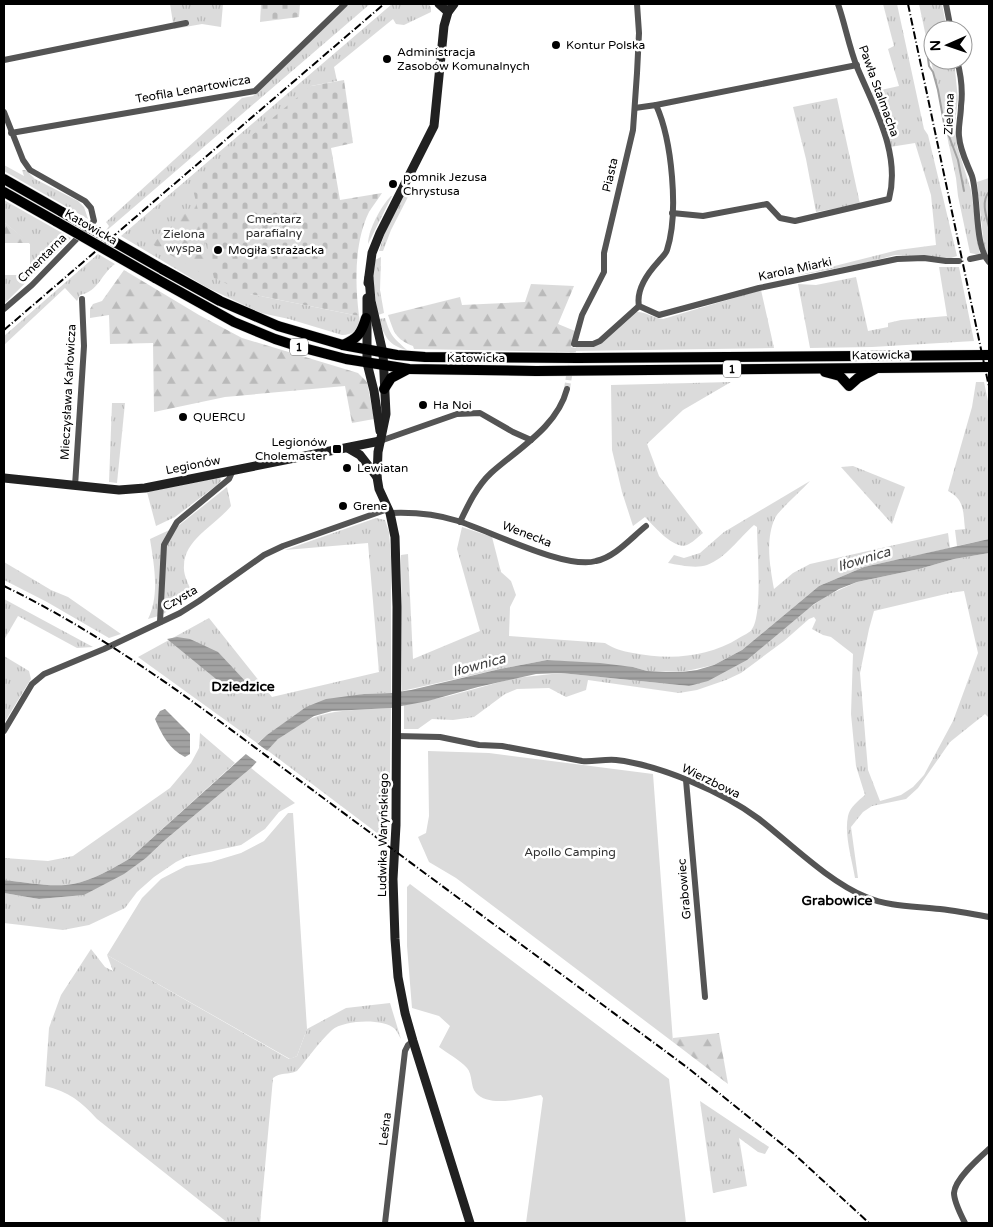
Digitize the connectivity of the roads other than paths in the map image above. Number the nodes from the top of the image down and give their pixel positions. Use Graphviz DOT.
graph roads {
  1 [pos="345,4"];
  2 [pos="438,4"];
  3 [pos="454,4"];
  4 [pos="637,4"];
  5 [pos="838,4"];
  6 [pos="946,4"];
  7 [pos="448,12"];
  8 [pos="949,20"];
  9 [pos="186,23"];
  10 [pos="4,60"];
  11 [pos="856,65"];
  12 [pos="959,70"];
  13 [pos="656,105"];
  14 [pos="635,108"];
  15 [pos="4,112"];
  16 [pos="11,133"];
  17 [pos="4,179"];
  18 [pos="4,192"];
  19 [pos="672,213"];
  20 [pos="984,256"];
  21 [pos="970,259"];
  22 [pos="959,261"];
  23 [pos="989,262"];
  24 [pos="369,278"];
  25 [pos="82,298"];
  26 [pos="639,306"];
  27 [pos="4,309"];
  28 [pos="366,318"];
  29 [pos="343,345"];
  30 [pos="367,350"];
  31 [pos="383,353"];
  32 [pos="989,355"];
  33 [pos="367,363"];
  34 [pos="383,366"];
  35 [pos="989,367"];
  36 [pos="812,368"];
  37 [pos="878,368"];
  38 [pos="408,369"];
  39 [pos="384,389"];
  40 [pos="567,389"];
  41 [pos="381,438"];
  42 [pos="531,440"];
  43 [pos="348,448"];
  44 [pos="233,470"];
  45 [pos="377,477"];
  46 [pos="4,478"];
  47 [pos="75,486"];
  48 [pos="389,511"];
  49 [pos="460,522"];
  50 [pos="646,526"];
  51 [pos="160,622"];
  52 [pos="4,731"];
  53 [pos="396,736"];
  54 [pos="686,780"];
  55 [pos="989,917"];
  56 [pos="705,997"];
  57 [pos="413,1042"];
  58 [pos="989,1149"];
  59 [pos="385,1223"];
  60 [pos="470,1223"];
  61 [pos="965,1223"];
  1 -- 16 [label="street, Teofila Lenartowicza"];
  2 -- 7 [label="street"];
  3 -- 7 [label="street"];
  4 -- 14 [label="street, Piasta"];
  5 -- 11 [label="street, Pawła Stalmacha"];
  6 -- 8 [label="street"];
  7 -- 24 [label="street"];
  9 -- 10 [label="street"];
  11 -- 13 [label="street"];
  11 -- 19 [label="street, Pawła Stalmacha"];
  12 -- 20 [label="street, Zielona"];
  13 -- 14 [label="street"];
  13 -- 19 [label="street"];
  14 -- 26 [label="street, Piasta"];
  15 -- 16 [label="street, Cmentarna"];
  16 -- 27 [label="street, Cmentarna"];
  17 -- 29 [label="main road, Katowicka / 1, bridge"];
  18 -- 33 [label="main road, Katowicka / 1, bridge"];
  19 -- 26 [label="street"];
  20 -- 21 [label="street"];
  20 -- 23 [label="street"];
  22 -- 26 [label="street, Karola Miarki"];
  24 -- 28 [label="street"];
  24 -- 31 [label="street"];
  25 -- 47 [label="street, Mieczysława Karłowicza"];
  28 -- 29 [label="main road"];
  28 -- 30 [label="street"];
  29 -- 30 [label="main road, Katowicka / 1"];
  30 -- 31 [label="main road, Katowicka / 1"];
  30 -- 33 [label="street"];
  31 -- 32 [label="main road, Katowicka / 1"];
  31 -- 34 [label="street"];
  33 -- 34 [label="main road, Katowicka / 1"];
  33 -- 41 [label="street"];
  34 -- 38 [label="main road, Katowicka / 1"];
  34 -- 39 [label="street"];
  35 -- 37 [label="main road, Katowicka / 1"];
  36 -- 37 [label="main road, Katowicka / 1"];
  36 -- 37 [label="main road"];
  36 -- 38 [label="main road, Katowicka / 1"];
  38 -- 39 [label="main road"];
  39 -- 41 [label="street"];
  40 -- 42 [label="street"];
  41 -- 42 [label="street"];
  41 -- 43 [label="street, Legionów"];
  41 -- 45 [label="street, Ludwika Waryńskiego"];
  42 -- 49 [label="street"];
  43 -- 44 [label="street, Legionów"];
  43 -- 45 [label="street"];
  44 -- 47 [label="street, Legionów"];
  44 -- 51 [label="street"];
  45 -- 48 [label="street, Ludwika Waryńskiego"];
  46 -- 47 [label="street, Legionów"];
  48 -- 49 [label="street, Wenecka"];
  48 -- 51 [label="street, Czysta"];
  48 -- 53 [label="street, Ludwika Waryńskiego"];
  49 -- 50 [label="street, Wenecka"];
  51 -- 52 [label="street, Czysta"];
  53 -- 54 [label="street, Wierzbowa"];
  53 -- 57 [label="street, Ludwika Waryńskiego"];
  54 -- 55 [label="street, Wierzbowa"];
  54 -- 56 [label="street, Grabowiec"];
  57 -- 59 [label="street, Leśna"];
  57 -- 60 [label="street, Ludwika Waryńskiego"];
  58 -- 61 [label="street"];
}
